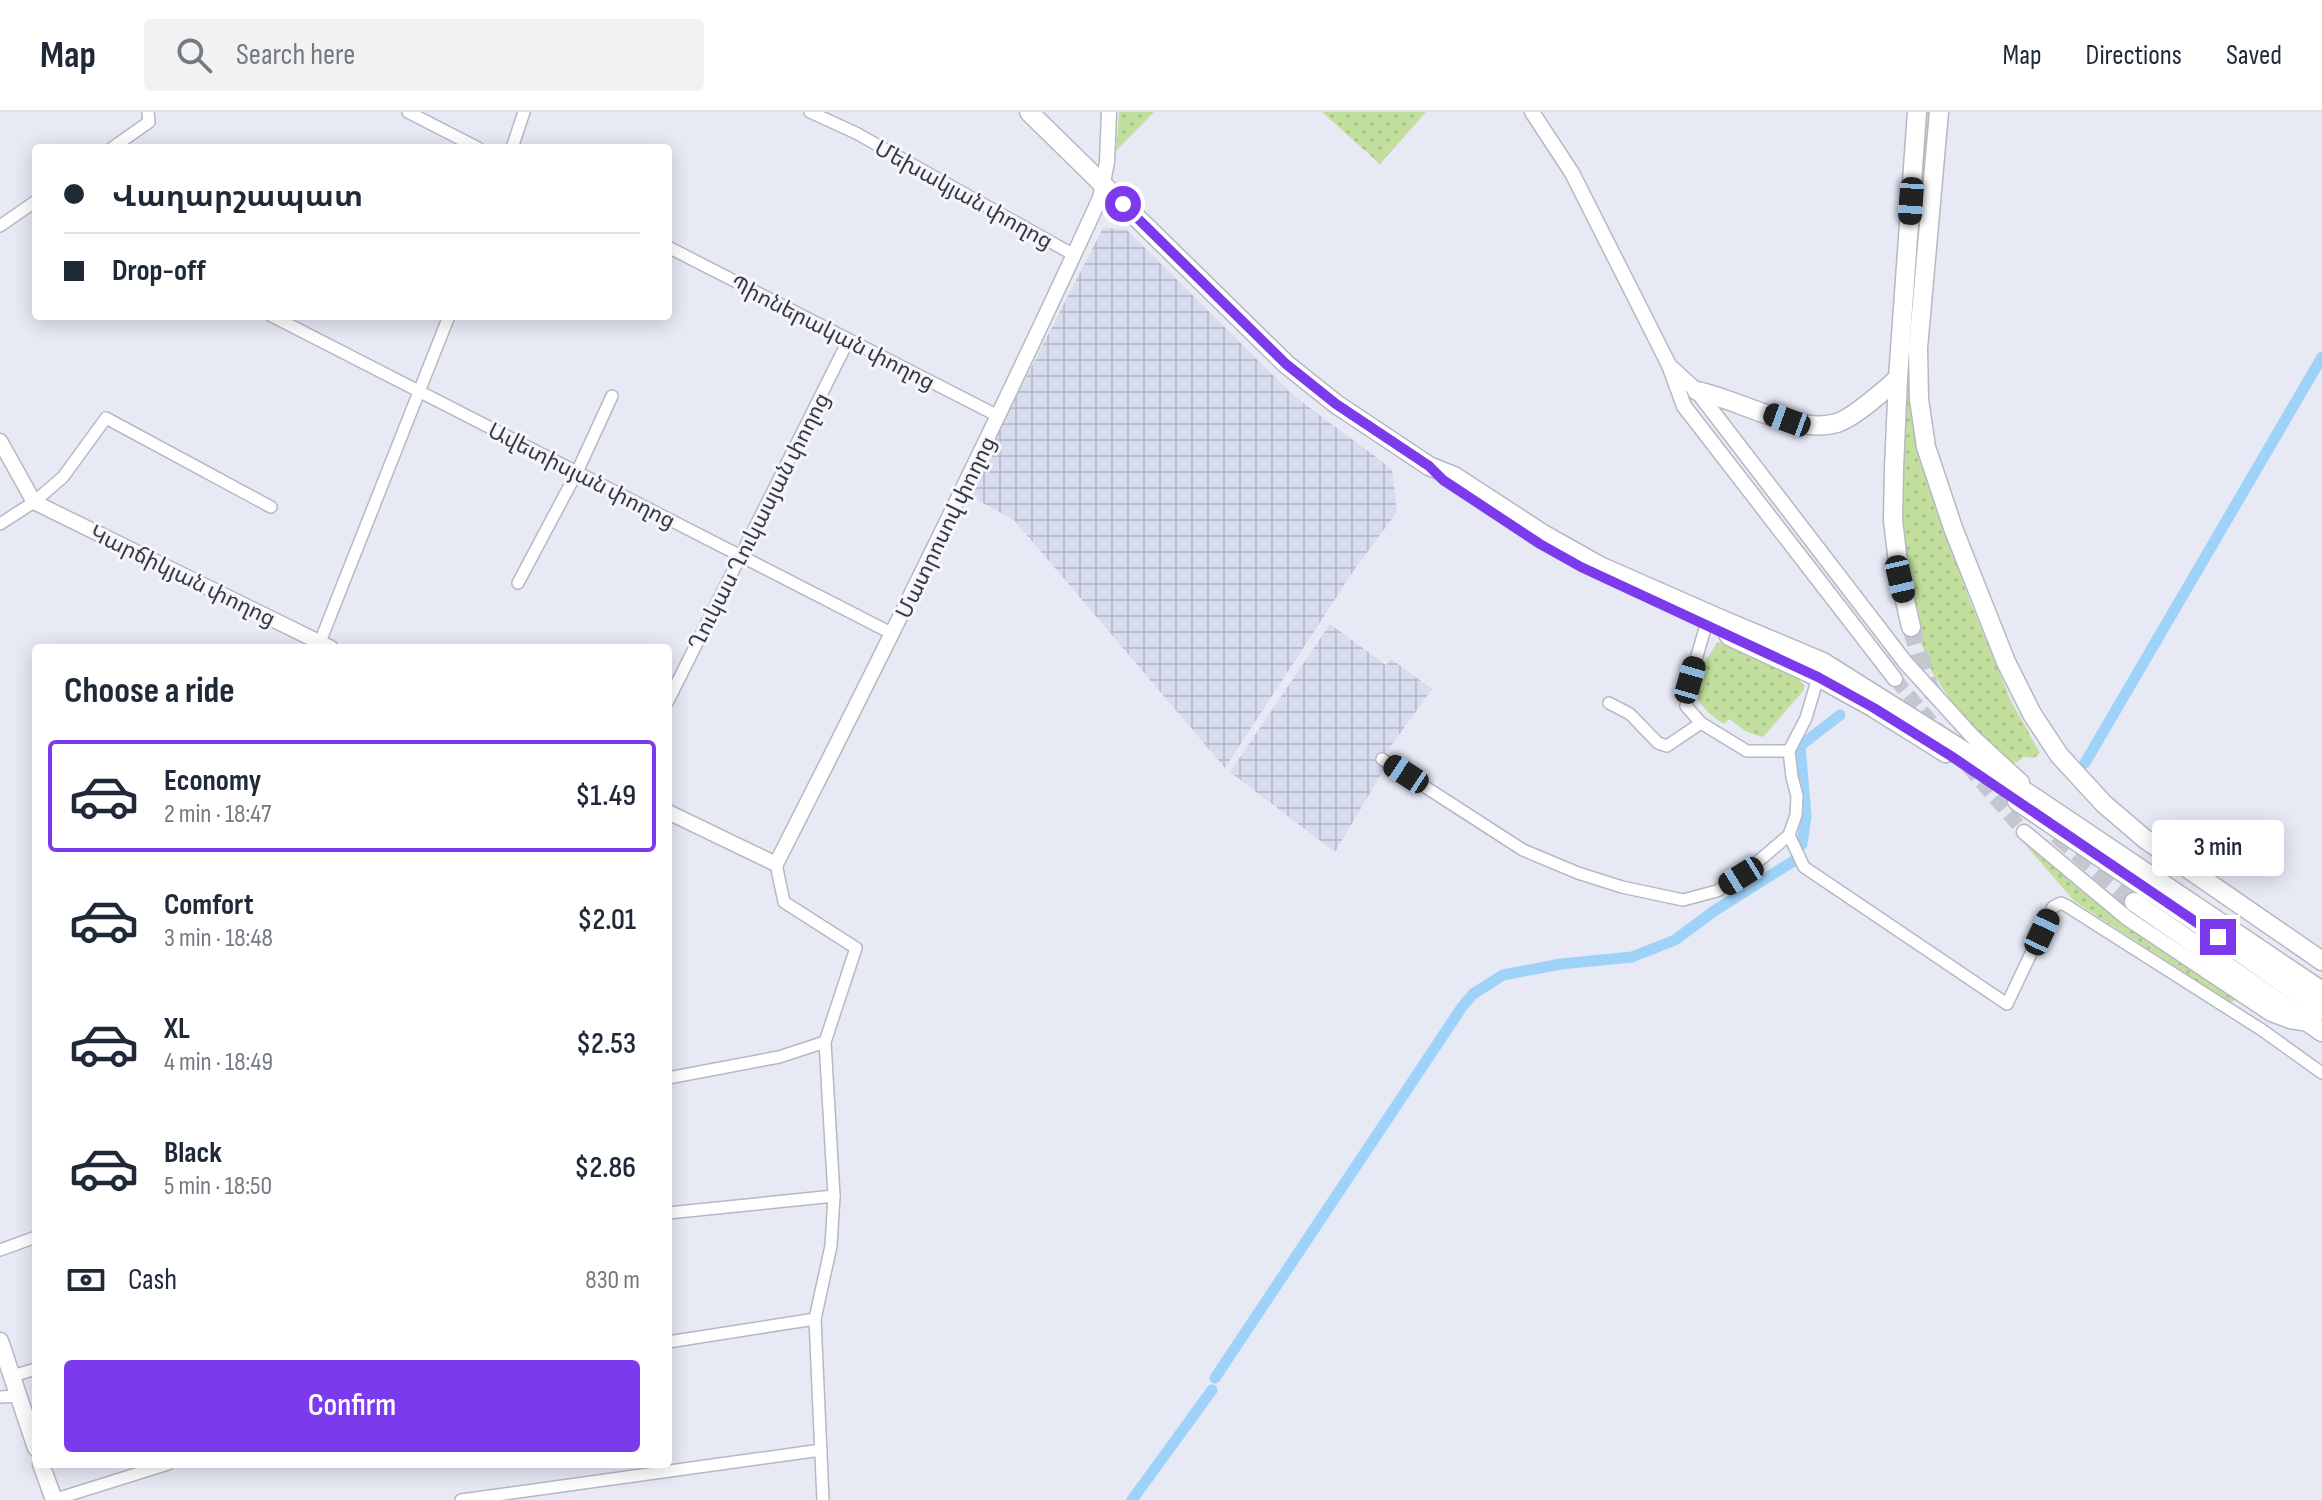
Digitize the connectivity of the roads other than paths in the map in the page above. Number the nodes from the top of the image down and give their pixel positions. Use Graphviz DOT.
graph roads {
  1 [pos="408,112"];
  2 [pos="524,112"];
  3 [pos="810,112"];
  4 [pos="1029,112"];
  5 [pos="1109,112"];
  6 [pos="1532,112"];
  7 [pos="1917,112"];
  8 [pos="1939,112"];
  9 [pos="149,117"];
  10 [pos="117,144"];
  11 [pos="470,144"];
  12 [pos="513,144"];
  13 [pos="1102,184"];
  14 [pos="32,204"];
  15 [pos="0,226"];
  16 [pos="672,249"];
  17 [pos="1074,255"];
  18 [pos="280,320"];
  19 [pos="447,320"];
  20 [pos="848,341"];
  21 [pos="1669,365"];
  22 [pos="1898,378"];
  23 [pos="1697,391"];
  24 [pos="420,392"];
  25 [pos="612,396"];
  26 [pos="998,416"];
  27 [pos="0,441"];
  28 [pos="1429,466"];
  29 [pos="577,472"];
  30 [pos="34,502"];
  31 [pos="271,507"];
  32 [pos="0,524"];
  33 [pos="741,558"];
  34 [pos="518,583"];
  35 [pos="1706,625"];
  36 [pos="1911,627"];
  37 [pos="893,634"];
  38 [pos="323,644"];
  39 [pos="325,644"];
  40 [pos="1820,669"];
  41 [pos="1895,679"];
  42 [pos="672,693"];
  43 [pos="1609,703"];
  44 [pos="1701,723"];
  45 [pos="1789,751"];
  46 [pos="1382,759"];
  47 [pos="2051,808"];
  48 [pos="672,814"];
  49 [pos="2024,832"];
  50 [pos="1789,835"];
  51 [pos="776,864"];
  52 [pos="2134,902"];
  53 [pos="2322,961"];
  54 [pos="2322,991"];
  55 [pos="2271,1014"];
  56 [pos="2318,1022"];
  57 [pos="2262,1030"];
  58 [pos="825,1042"];
  59 [pos="2322,1073"];
  60 [pos="672,1077"];
  61 [pos="834,1196"];
  62 [pos="672,1213"];
  63 [pos="32,1238"];
  64 [pos="0,1250"];
  65 [pos="815,1319"];
  66 [pos="0,1341"];
  67 [pos="672,1341"];
  68 [pos="32,1370"];
  69 [pos="12,1376"];
  70 [pos="18,1396"];
  71 [pos="0,1397"];
  72 [pos="32,1436"];
  73 [pos="821,1450"];
  74 [pos="42,1468"];
  75 [pos="155,1468"];
  76 [pos="54,1500"];
  77 [pos="461,1500"];
  78 [pos="823,1500"];
  1 -- 11 [label="street"];
  2 -- 12 [label="street"];
  3 -- 17 [label="street, Մեխակյան փողոց"];
  4 -- 13 [label="main road"];
  5 -- 13 [label="street, Մատրոսով փողոց"];
  6 -- 21 [label="street"];
  7 -- 22 [label="main road"];
  8 -- 53 [label="main road"];
  9 -- 10 [label="street"];
  13 -- 17 [label="street, Մատրոսով փողոց"];
  13 -- 28 [label="main road"];
  14 -- 15 [label="street"];
  16 -- 20 [label="street, Պիոներական փողոց"];
  17 -- 26 [label="street, Մատրոսով փողոց"];
  18 -- 24 [label="street, Ավետիսյան փողոց"];
  19 -- 24 [label="street"];
  20 -- 26 [label="street, Պիոներական փողոց"];
  20 -- 33 [label="street, Ղուկաս Ղուկասյան փողոց"];
  21 -- 23 [label="street"];
  21 -- 41 [label="street"];
  22 -- 23 [label="main road"];
  22 -- 36 [label="main road"];
  23 -- 47 [label="street"];
  24 -- 29 [label="street, Ավետիսյան փողոց"];
  24 -- 39 [label="street"];
  25 -- 29 [label="street"];
  26 -- 37 [label="street, Մատրոսով փողոց"];
  27 -- 30 [label="street"];
  28 -- 35 [label="main road"];
  28 -- 40 [label="main road"];
  29 -- 33 [label="street, Ավետիսյան փողոց"];
  29 -- 34 [label="street"];
  30 -- 31 [label="street"];
  30 -- 32 [label="street"];
  30 -- 38 [label="street, Կարճիկյան փողոց"];
  33 -- 37 [label="street, Ավետիսյան փողոց"];
  33 -- 42 [label="street, Ղուկաս Ղուկասյան փողոց"];
  35 -- 40 [label="main road"];
  35 -- 44 [label="street"];
  37 -- 51 [label="street, Մատրոսով փողոց"];
  40 -- 45 [label="street"];
  40 -- 47 [label="main road"];
  40 -- 56 [label="main road"];
  43 -- 44 [label="street"];
  44 -- 45 [label="street"];
  45 -- 50 [label="street"];
  46 -- 50 [label="street"];
  47 -- 54 [label="main road"];
  48 -- 51 [label="street"];
  49 -- 55 [label="street"];
  50 -- 57 [label="street"];
  51 -- 58 [label="street"];
  52 -- 56 [label="main road"];
  55 -- 56 [label="street"];
  55 -- 57 [label="street"];
  57 -- 59 [label="street"];
  58 -- 60 [label="street"];
  58 -- 61 [label="street"];
  61 -- 62 [label="street"];
  61 -- 65 [label="street"];
  63 -- 64 [label="street"];
  65 -- 67 [label="street"];
  65 -- 73 [label="street"];
  66 -- 69 [label="main road"];
  68 -- 69 [label="street"];
  69 -- 70 [label="main road"];
  70 -- 71 [label="street"];
  70 -- 72 [label="main road"];
  73 -- 77 [label="street"];
  73 -- 78 [label="street"];
  74 -- 76 [label="main road"];
  75 -- 76 [label="street"];
}
